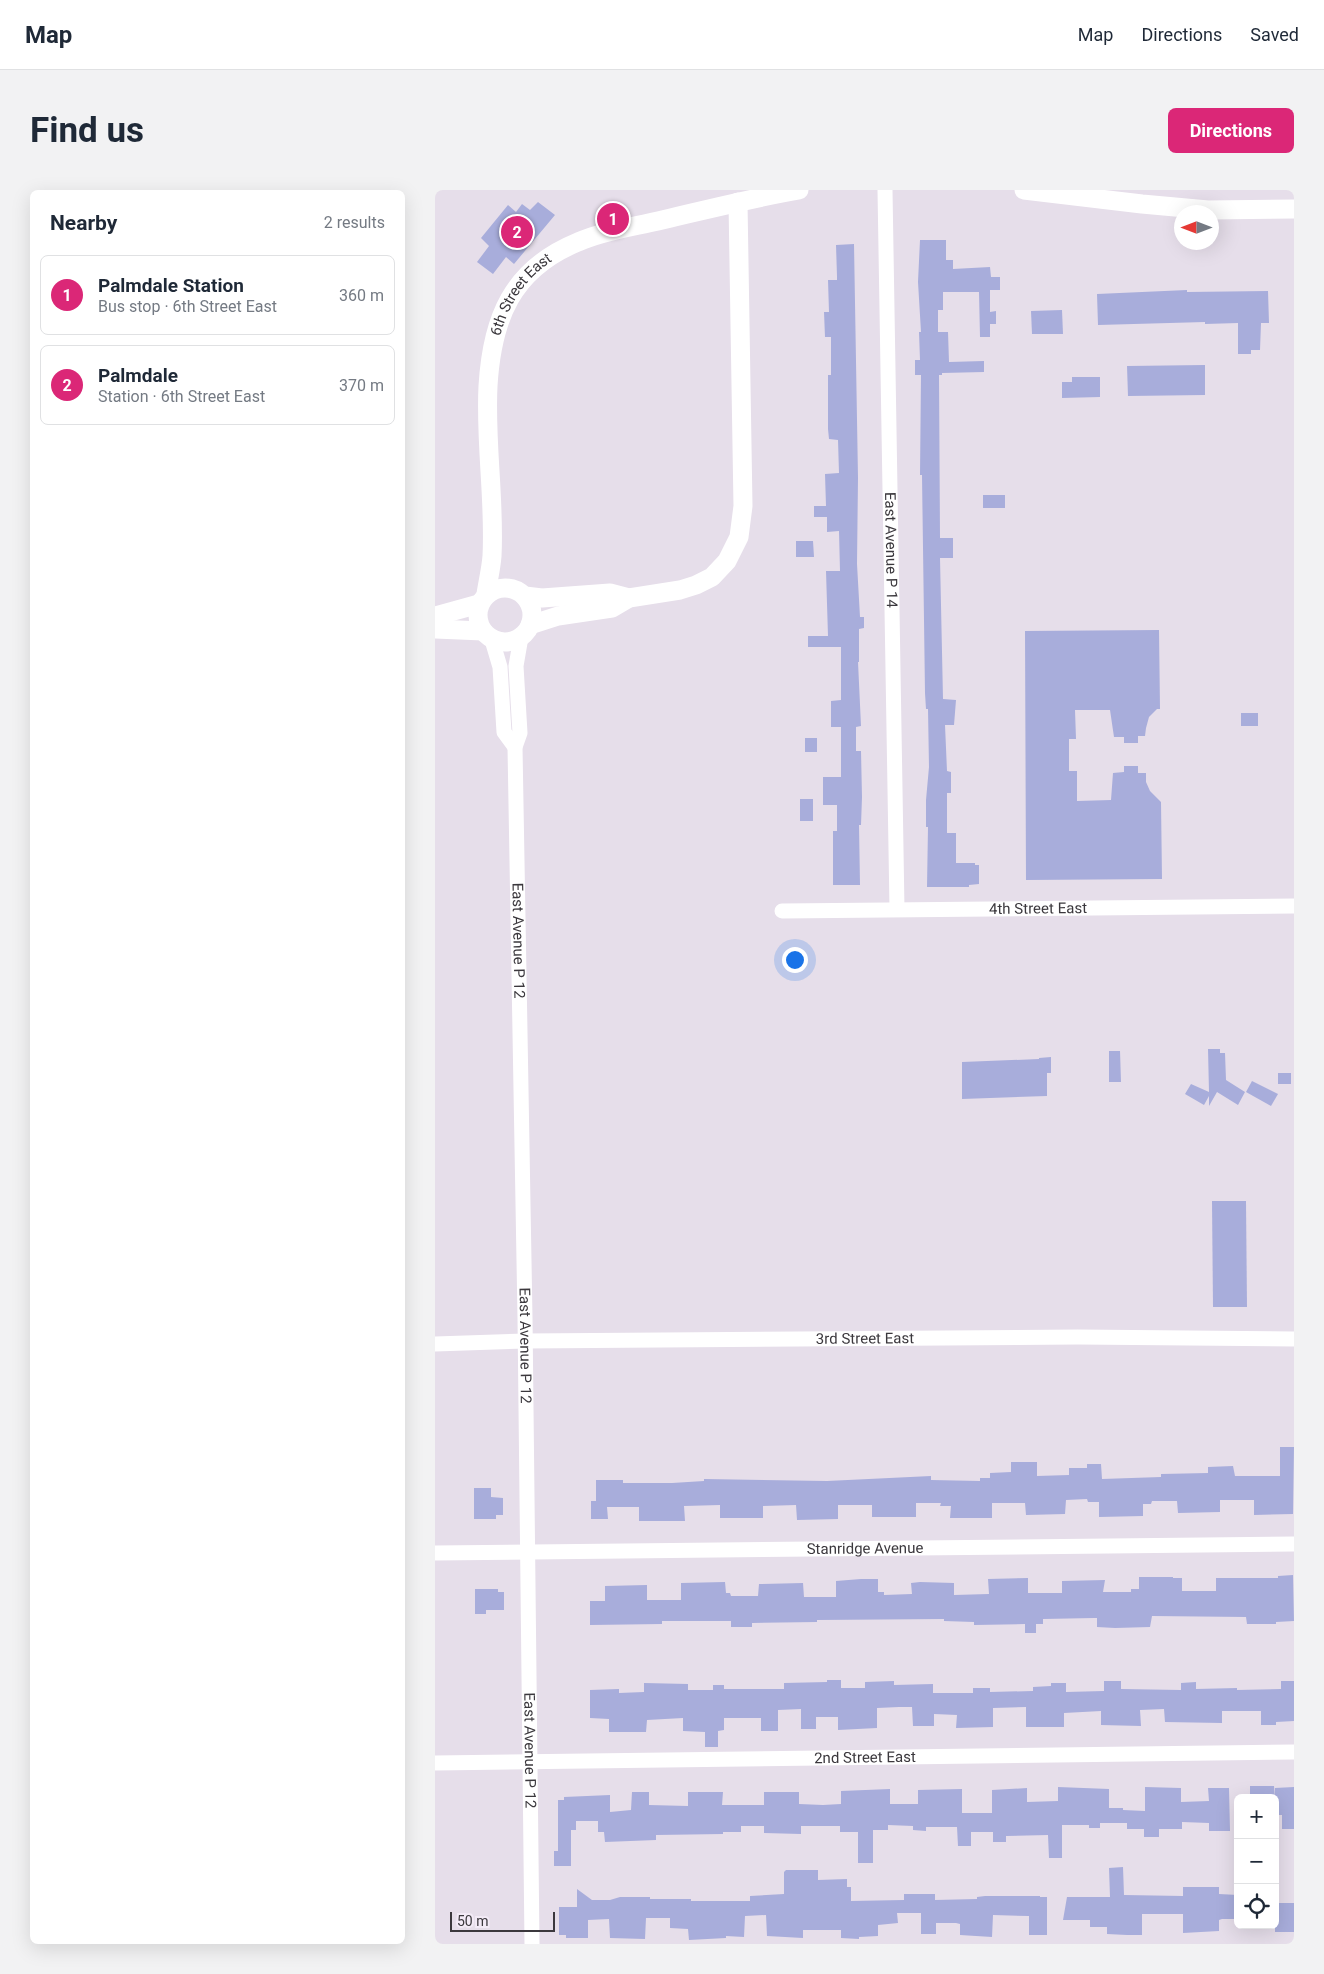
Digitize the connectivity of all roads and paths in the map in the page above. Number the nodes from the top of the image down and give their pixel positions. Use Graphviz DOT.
graph roads {
  1 [pos="799,190"];
  2 [pos="885,190"];
  3 [pos="1024,190"];
  4 [pos="738,202"];
  5 [pos="1294,208"];
  6 [pos="525,596"];
  7 [pos="629,598"];
  8 [pos="483,599"];
  9 [pos="435,616"];
  10 [pos="435,629"];
  11 [pos="526,631"];
  12 [pos="488,635"];
  13 [pos="515,747"];
  14 [pos="1294,906"];
  15 [pos="897,909"];
  16 [pos="782,912"];
  17 [pos="1294,1339"];
  18 [pos="525,1341"];
  19 [pos="435,1344"];
  20 [pos="1294,1544"];
  21 [pos="526,1552"];
  22 [pos="435,1553"];
  23 [pos="1294,1752"];
  24 [pos="435,1763"];
  25 [pos="530,1763"];
  26 [pos="532,1944"];
  1 -- 4 [label="street, 6th Street East"];
  2 -- 15 [label="street, East Avenue P 14"];
  3 -- 5 [label="street"];
  4 -- 7 [label="street"];
  4 -- 8 [label="street, 6th Street East"];
  6 -- 7 [label="street"];
  6 -- 8 [label="street"];
  6 -- 11 [label="street"];
  7 -- 11 [label="street"];
  8 -- 9 [label="street"];
  8 -- 12 [label="street"];
  10 -- 12 [label="street"];
  11 -- 12 [label="street"];
  11 -- 13 [label="street, East Avenue P 12"];
  12 -- 13 [label="street, East Avenue P 12"];
  13 -- 18 [label="street, East Avenue P 12"];
  14 -- 15 [label="street, 4th Street East"];
  15 -- 16 [label="street, 4th Street East"];
  17 -- 18 [label="street, 3rd Street East"];
  18 -- 19 [label="street, 3rd Street East"];
  18 -- 21 [label="street, East Avenue P 12"];
  20 -- 21 [label="street, Stanridge Avenue"];
  21 -- 22 [label="street, Stanridge Avenue"];
  21 -- 25 [label="street, East Avenue P 12"];
  23 -- 25 [label="street, 2nd Street East"];
  24 -- 25 [label="street, 2nd Street East"];
  25 -- 26 [label="street, East Avenue P 12"];
}
